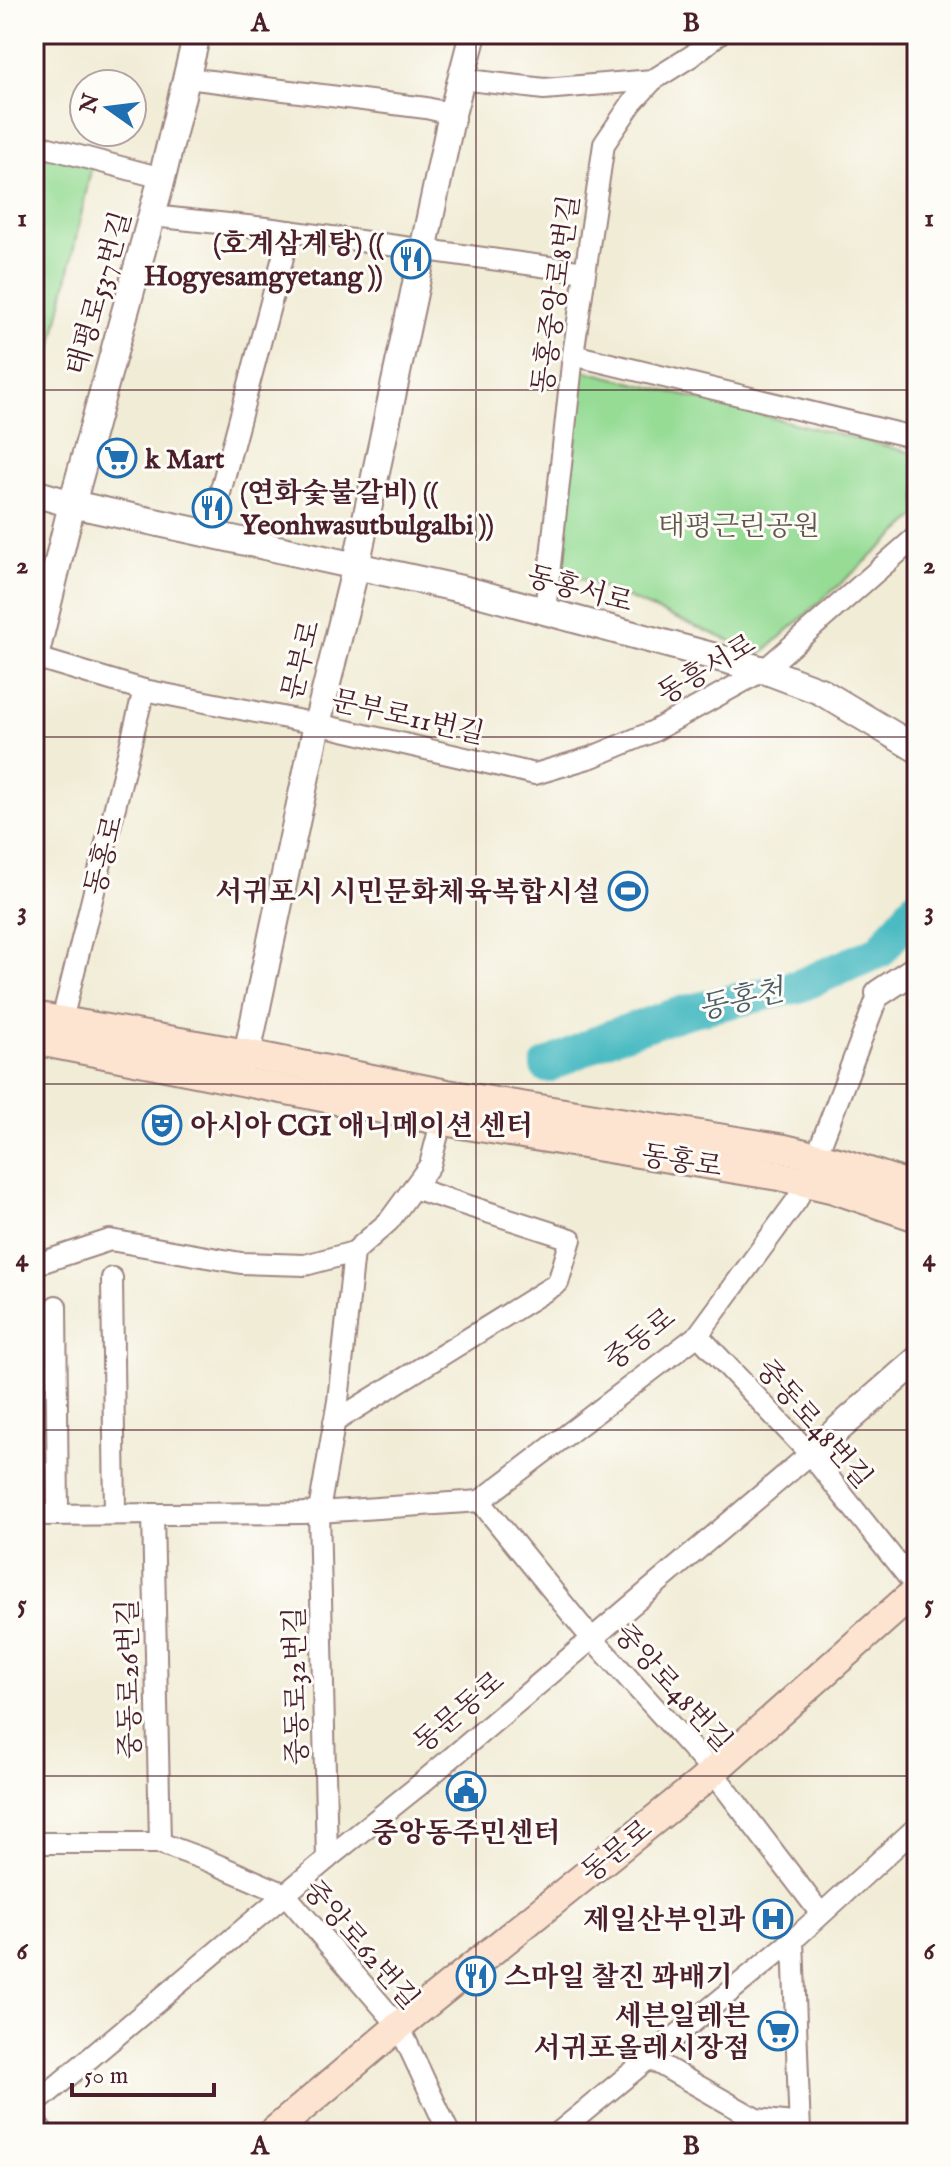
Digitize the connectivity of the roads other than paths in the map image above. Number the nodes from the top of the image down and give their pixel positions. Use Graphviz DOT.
graph roads {
  1 [pos="197,34"];
  2 [pos="473,34"];
  3 [pos="719,34"];
  4 [pos="187,78"];
  5 [pos="461,79"];
  6 [pos="653,80"];
  7 [pos="452,114"];
  8 [pos="34,144"];
  9 [pos="162,178"];
  10 [pos="152,216"];
  11 [pos="290,231"];
  12 [pos="424,250"];
  13 [pos="585,272"];
  14 [pos="573,355"];
  15 [pos="917,438"];
  16 [pos="34,493"];
  17 [pos="72,504"];
  18 [pos="209,534"];
  19 [pos="917,536"];
  20 [pos="356,566"];
  21 [pos="545,611"];
  22 [pos="34,657"];
  23 [pos="764,670"];
  24 [pos="144,690"];
  25 [pos="317,724"];
  26 [pos="917,749"];
  27 [pos="535,774"];
  28 [pos="917,968"];
  29 [pos="879,993"];
  30 [pos="40,1029"];
  31 [pos="247,1054"];
  32 [pos="224,1077"];
  33 [pos="445,1108"];
  34 [pos="810,1169"];
  35 [pos="413,1188"];
  36 [pos="917,1188"];
  37 [pos="917,1217"];
  38 [pos="354,1252"];
  39 [pos="34,1265"];
  40 [pos="112,1278"];
  41 [pos="56,1306"];
  42 [pos="698,1335"];
  43 [pos="917,1360"];
  44 [pos="334,1422"];
  45 [pos="810,1454"];
  46 [pos="480,1501"];
  47 [pos="319,1511"];
  48 [pos="115,1514"];
  49 [pos="153,1514"];
  50 [pos="34,1515"];
  51 [pos="58,1515"];
  52 [pos="917,1589"];
  53 [pos="593,1639"];
  54 [pos="712,1771"];
  55 [pos="917,1827"];
  56 [pos="34,1843"];
  57 [pos="160,1843"];
  58 [pos="327,1859"];
  59 [pos="285,1894"];
  60 [pos="821,1914"];
  61 [pos="793,1940"];
  62 [pos="399,2026"];
  63 [pos="649,2058"];
  64 [pos="34,2105"];
  65 [pos="34,2121"];
  66 [pos="800,2128"];
  67 [pos="44,2133"];
  68 [pos="272,2133"];
  69 [pos="449,2133"];
  70 [pos="558,2133"];
  1 -- 4 [label="street, 태평로537번길"];
  2 -- 5 [label="street, 문부로"];
  3 -- 6 [label="street, 동홍중앙로8번길"];
  4 -- 7 [label="street"];
  4 -- 9 [label="street, 태평로537번길"];
  5 -- 6 [label="street"];
  5 -- 7 [label="street, 문부로"];
  6 -- 13 [label="street, 동홍중앙로8번길"];
  7 -- 12 [label="street, 문부로"];
  8 -- 9 [label="street"];
  9 -- 10 [label="street, 태평로537번길"];
  10 -- 11 [label="street"];
  10 -- 17 [label="street, 태평로537번길"];
  11 -- 12 [label="street"];
  11 -- 18 [label="street"];
  12 -- 13 [label="street"];
  12 -- 20 [label="street, 문부로"];
  13 -- 14 [label="street, 동홍중앙로8번길"];
  14 -- 15 [label="street"];
  14 -- 21 [label="street, 동홍중앙로8번길"];
  16 -- 17 [label="street, 동홍서로"];
  17 -- 18 [label="street, 동홍서로"];
  17 -- 22 [label="street, 태평로537번길"];
  18 -- 20 [label="street, 동홍서로"];
  19 -- 23 [label="street, 동흥서로"];
  20 -- 21 [label="street, 동홍서로"];
  20 -- 25 [label="street, 문부로"];
  21 -- 23 [label="street, 동홍서로"];
  22 -- 24 [label="street, 문부로11번길"];
  23 -- 26 [label="street, 동홍서로"];
  23 -- 27 [label="street, 동흥서로"];
  24 -- 25 [label="street, 문부로11번길"];
  24 -- 30 [label="street, 동홍로"];
  25 -- 27 [label="street, 문부로11번길"];
  25 -- 31 [label="street, 문부로"];
  28 -- 29 [label="street, 중동로"];
  29 -- 34 [label="street, 중동로"];
  30 -- 31 [label="main road, 동홍로"];
  30 -- 32 [label="main road, 동홍로"];
  31 -- 32 [label="street"];
  31 -- 33 [label="main road, 동홍로"];
  32 -- 33 [label="main road, 동홍로"];
  33 -- 34 [label="main road, 동홍로"];
  33 -- 35 [label="street"];
  34 -- 36 [label="main road, 동홍로"];
  34 -- 37 [label="main road, 동홍로"];
  34 -- 42 [label="street, 중동로"];
  35 -- 38 [label="street"];
  35 -- 44 [label="street"];
  38 -- 39 [label="street"];
  38 -- 44 [label="street"];
  40 -- 48 [label="street"];
  41 -- 51 [label="street"];
  42 -- 45 [label="street, 중동로48번길"];
  42 -- 46 [label="street, 중동로"];
  43 -- 45 [label="street, 동문동로"];
  44 -- 47 [label="street"];
  45 -- 52 [label="street, 중동로48번길"];
  45 -- 53 [label="street, 동문동로"];
  46 -- 47 [label="street"];
  46 -- 53 [label="street, 중앙로48번길"];
  47 -- 49 [label="street"];
  47 -- 58 [label="street, 중동로32번길"];
  48 -- 49 [label="street"];
  48 -- 51 [label="street"];
  49 -- 57 [label="street, 중동로26번길"];
  50 -- 51 [label="street"];
  52 -- 54 [label="main road, 동문로"];
  53 -- 54 [label="street, 중앙로48번길"];
  53 -- 58 [label="street, 동문동로"];
  54 -- 60 [label="street, 중앙로48번길"];
  54 -- 62 [label="main road, 동문로"];
  55 -- 60 [label="street"];
  56 -- 57 [label="street, 중앙로62번길"];
  57 -- 59 [label="street, 중앙로62번길"];
  58 -- 59 [label="street, 동문동로"];
  59 -- 62 [label="street, 중앙로62번길"];
  59 -- 64 [label="street, 동문동로"];
  60 -- 61 [label="street"];
  61 -- 63 [label="street"];
  61 -- 66 [label="street"];
  62 -- 68 [label="main road, 동문로"];
  62 -- 69 [label="street, 중앙로62번길"];
  63 -- 66 [label="street"];
  63 -- 70 [label="street"];
  65 -- 67 [label="street"];
}
